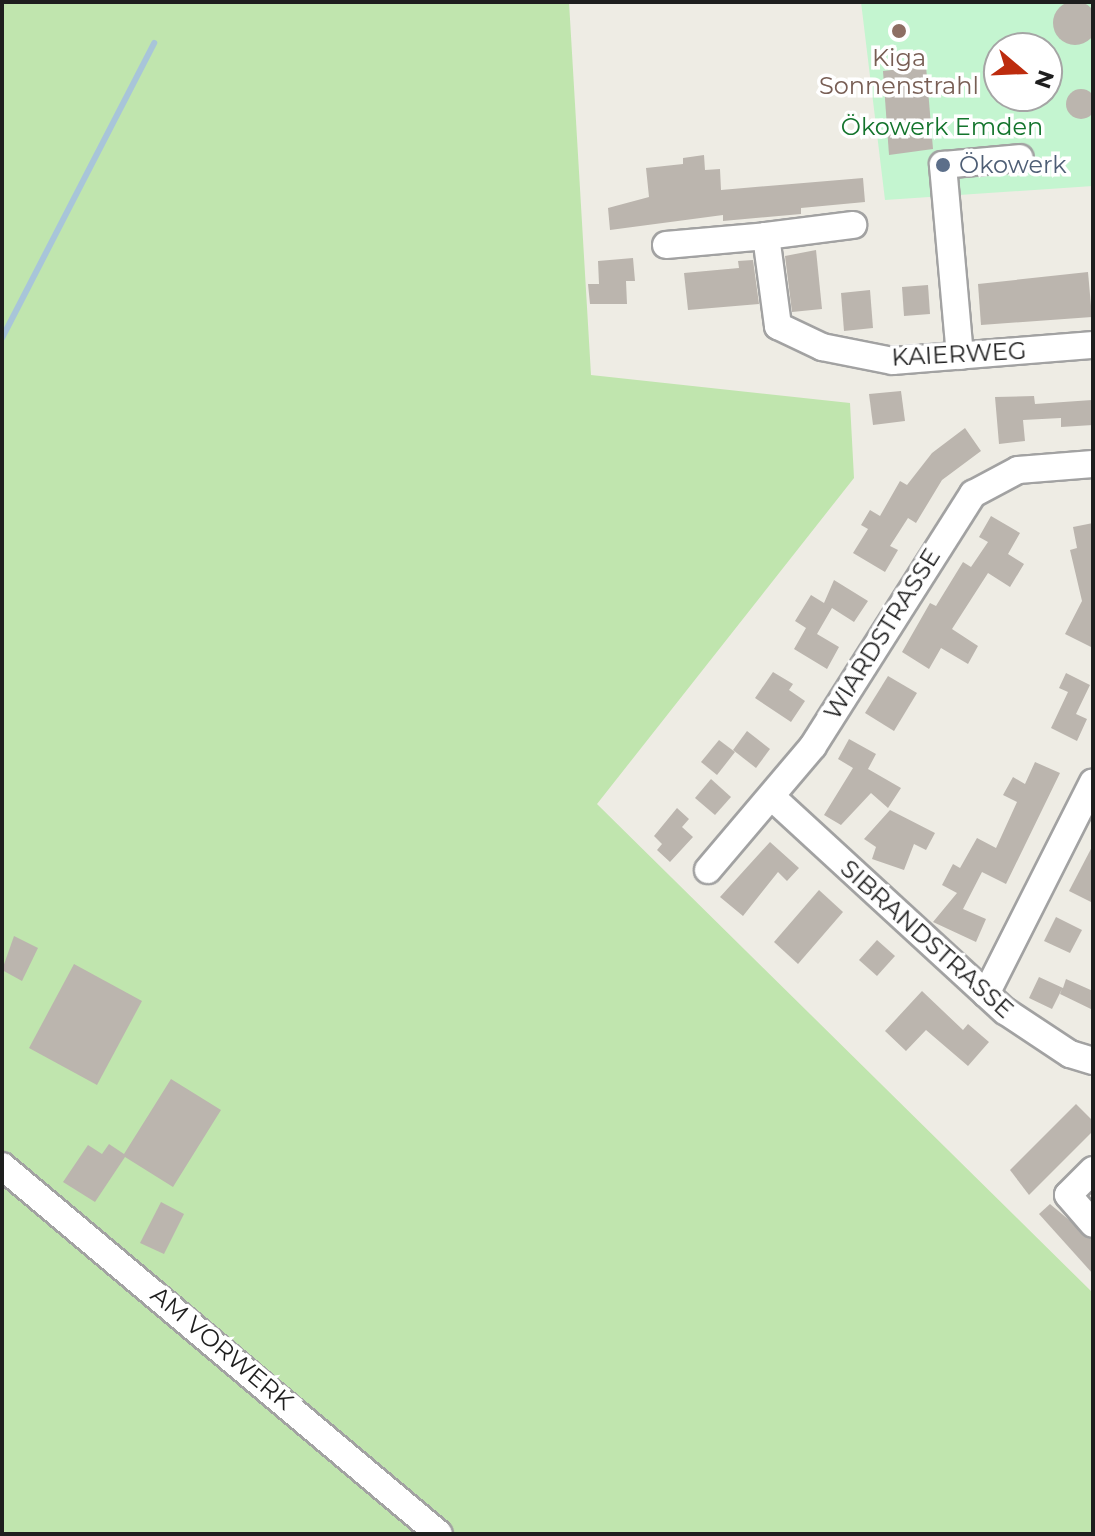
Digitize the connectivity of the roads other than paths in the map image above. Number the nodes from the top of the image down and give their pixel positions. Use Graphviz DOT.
graph roads {
  1 [pos="1020,158"];
  2 [pos="853,225"];
  3 [pos="766,236"];
  4 [pos="666,245"];
  5 [pos="1093,345"];
  6 [pos="960,356"];
  7 [pos="1093,464"];
  8 [pos="1093,782"];
  9 [pos="773,798"];
  10 [pos="708,870"];
  11 [pos="986,994"];
  12 [pos="1093,1061"];
  13 [pos="2,1166"];
  14 [pos="1093,1170"];
  15 [pos="1093,1224"];
  16 [pos="439,1534"];
  1 -- 6 [label="street"];
  2 -- 3 [label="street"];
  3 -- 4 [label="street"];
  3 -- 6 [label="street, KAIERWEG"];
  5 -- 6 [label="street, KAIERWEG"];
  7 -- 9 [label="street, WIARDSTRASSE"];
  8 -- 11 [label="street"];
  9 -- 10 [label="street, WIARDSTRASSE"];
  9 -- 11 [label="street, SIBRANDSTRASSE"];
  11 -- 12 [label="street, SIBRANDSTRASSE"];
  13 -- 16 [label="street, AM VORWERK"];
  14 -- 15 [label="street"];
}
